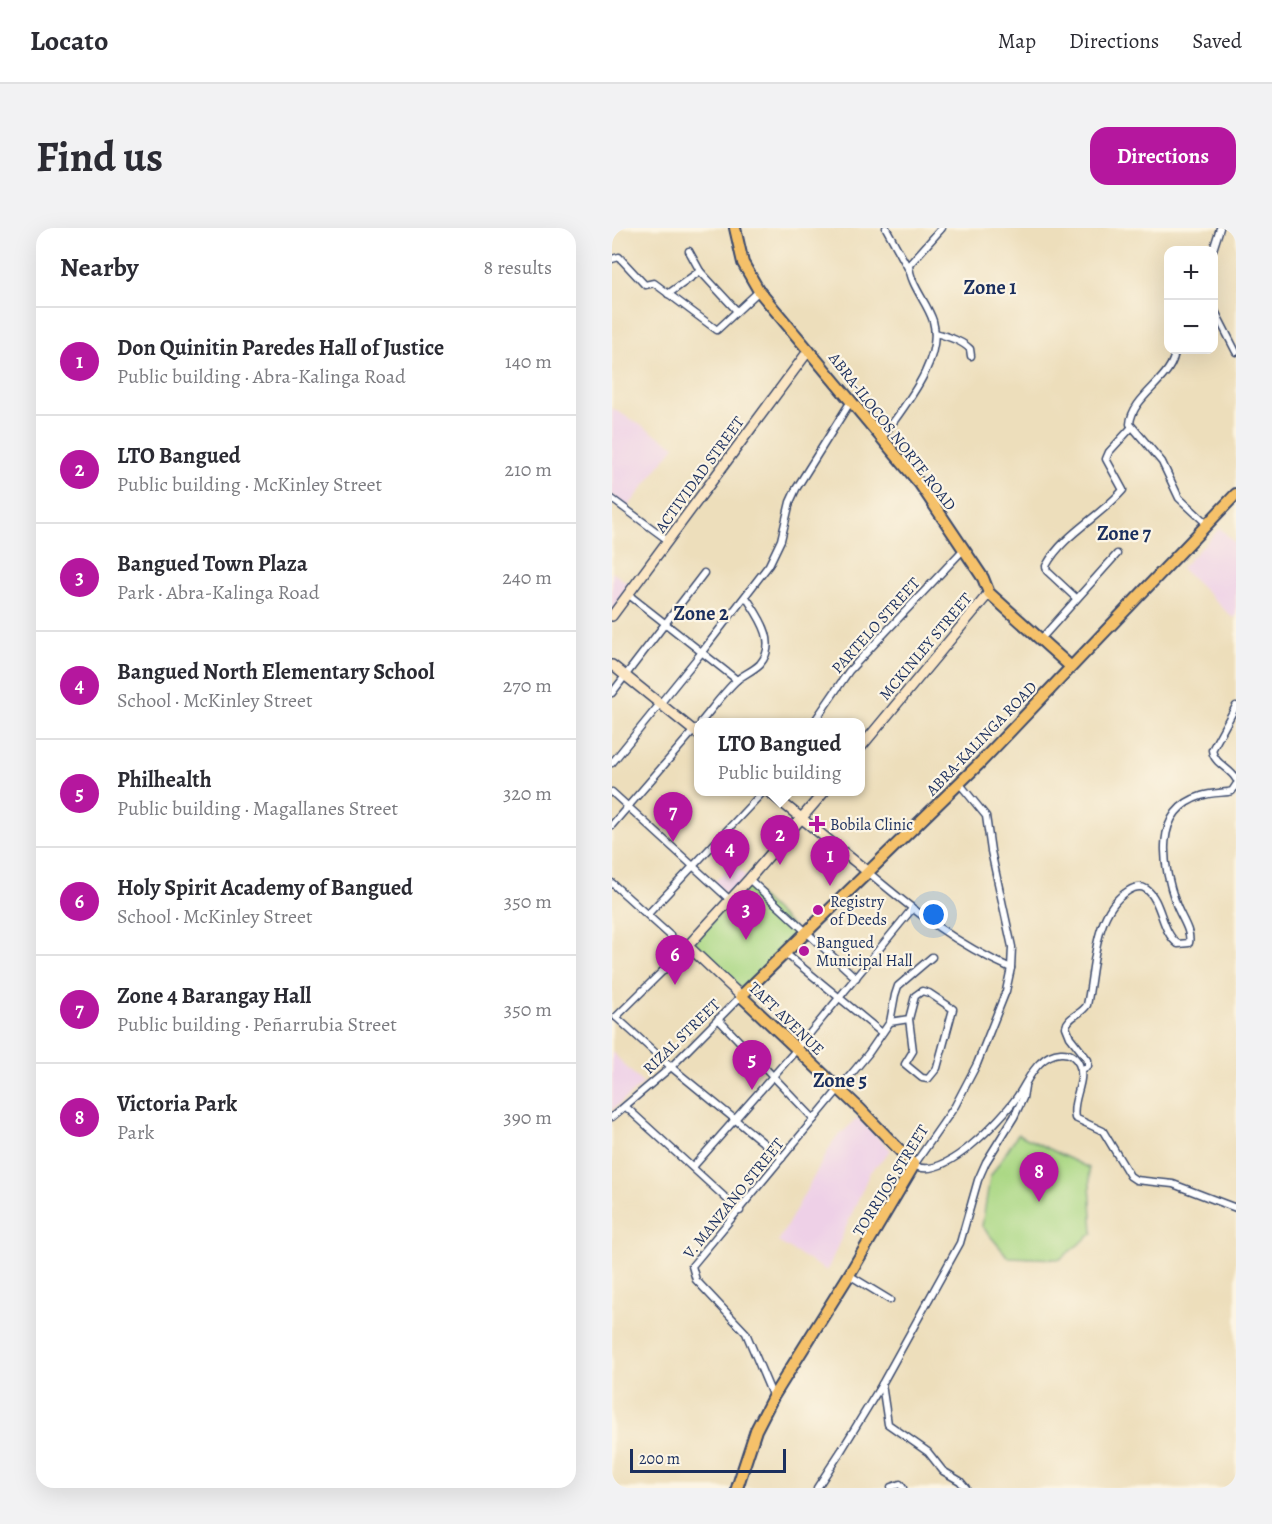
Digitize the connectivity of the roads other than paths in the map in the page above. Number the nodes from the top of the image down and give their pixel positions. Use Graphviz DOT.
graph roads {
  1 [pos="735,228"];
  2 [pos="886,228"];
  3 [pos="942,228"];
  4 [pos="1220,228"];
  5 [pos="1215,246"];
  6 [pos="689,251"];
  7 [pos="612,259"];
  8 [pos="909,269"];
  9 [pos="700,271"];
  10 [pos="759,291"];
  11 [pos="668,294"];
  12 [pos="737,311"];
  13 [pos="1218,317"];
  14 [pos="934,333"];
  15 [pos="809,350"];
  16 [pos="1236,352"];
  17 [pos="1174,354"];
  18 [pos="970,356"];
  19 [pos="851,400"];
  20 [pos="1131,428"];
  21 [pos="882,438"];
  22 [pos="1236,494"];
  23 [pos="612,499"];
  24 [pos="1207,524"];
  25 [pos="669,541"];
  26 [pos="963,550"];
  27 [pos="1116,554"];
  28 [pos="704,573"];
  29 [pos="989,592"];
  30 [pos="629,595"];
  31 [pos="746,597"];
  32 [pos="1076,598"];
  33 [pos="612,616"];
  34 [pos="666,623"];
  35 [pos="1041,639"];
  36 [pos="702,652"];
  37 [pos="612,665"];
  38 [pos="1070,666"];
  39 [pos="626,676"];
  40 [pos="737,680"];
  41 [pos="612,693"];
  42 [pos="660,704"];
  43 [pos="1236,706"];
  44 [pos="706,718"];
  45 [pos="817,718"];
  46 [pos="694,725"];
  47 [pos="694,733"];
  48 [pos="865,742"];
  49 [pos="612,763"];
  50 [pos="1236,779"];
  51 [pos="959,783"];
  52 [pos="1236,785"];
  53 [pos="612,792"];
  54 [pos="759,796"];
  55 [pos="774,796"];
  56 [pos="820,796"];
  57 [pos="628,807"];
  58 [pos="801,818"];
  59 [pos="612,825"];
  60 [pos="694,866"];
  61 [pos="868,872"];
  62 [pos="749,879"];
  63 [pos="612,883"];
  64 [pos="729,899"];
  65 [pos="912,909"];
  66 [pos="648,914"];
  67 [pos="808,932"];
  68 [pos="686,947"];
  69 [pos="785,953"];
  70 [pos="932,957"];
  71 [pos="1011,968"];
  72 [pos="856,978"];
  73 [pos="741,996"];
  74 [pos="839,998"];
  75 [pos="629,1004"];
  76 [pos="614,1017"];
  77 [pos="718,1019"];
  78 [pos="909,1019"];
  79 [pos="890,1022"];
  80 [pos="631,1031"];
  81 [pos="882,1033"];
  82 [pos="797,1049"];
  83 [pos="671,1067"];
  84 [pos="1081,1070"];
  85 [pos="771,1077"];
  86 [pos="1026,1083"];
  87 [pos="840,1090"];
  88 [pos="626,1107"];
  89 [pos="612,1117"];
  90 [pos="734,1119"];
  91 [pos="814,1119"];
  92 [pos="782,1158"];
  93 [pos="914,1165"];
  94 [pos="693,1167"];
  95 [pos="1236,1208"];
  96 [pos="740,1211"];
  97 [pos="849,1275"];
  98 [pos="890,1300"];
  99 [pos="882,1384"];
  100 [pos="773,1397"];
  101 [pos="891,1487"];
  102 [pos="737,1488"];
  103 [pos="817,1488"];
  104 [pos="903,1488"];
  105 [pos="966,1488"];
  1 -- 10 [label="main road, ABRA-ILOCOS NORTE ROAD"];
  2 -- 8 [label="street"];
  3 -- 8 [label="street"];
  4 -- 5 [label="street"];
  6 -- 9 [label="street"];
  7 -- 11 [label="street"];
  8 -- 14 [label="street"];
  9 -- 11 [label="street"];
  9 -- 12 [label="street"];
  10 -- 12 [label="street"];
  10 -- 15 [label="main road, ABRA-ILOCOS NORTE ROAD"];
  11 -- 12 [label="street"];
  13 -- 16 [label="street"];
  14 -- 18 [label="street"];
  14 -- 21 [label="street"];
  15 -- 19 [label="main road, ABRA-ILOCOS NORTE ROAD"];
  15 -- 25 [label="street, ACTIVIDAD STREET"];
  17 -- 20 [label="street"];
  19 -- 21 [label="main road, ABRA-ILOCOS NORTE ROAD"];
  19 -- 31 [label="street"];
  20 -- 24 [label="street"];
  20 -- 32 [label="street"];
  21 -- 26 [label="main road, ABRA-ILOCOS NORTE ROAD"];
  22 -- 24 [label="main road, ABRA-KALINGA ROAD"];
  23 -- 25 [label="street"];
  24 -- 38 [label="main road, ABRA-KALINGA ROAD"];
  25 -- 30 [label="street, ACTIVIDAD STREET"];
  26 -- 29 [label="main road, ABRA-ILOCOS NORTE ROAD"];
  26 -- 45 [label="street, PARTELO STREET"];
  27 -- 32 [label="street"];
  28 -- 34 [label="street"];
  29 -- 35 [label="main road, ABRA-ILOCOS NORTE ROAD"];
  29 -- 48 [label="street, MCKINLEY STREET"];
  30 -- 33 [label="street, ACTIVIDAD STREET"];
  30 -- 34 [label="street"];
  31 -- 36 [label="street"];
  31 -- 40 [label="street"];
  32 -- 35 [label="street"];
  34 -- 36 [label="street"];
  34 -- 39 [label="street"];
  35 -- 38 [label="main road, ABRA-ILOCOS NORTE ROAD"];
  36 -- 40 [label="street"];
  36 -- 42 [label="street"];
  37 -- 39 [label="street"];
  38 -- 51 [label="main road, ABRA-KALINGA ROAD"];
  39 -- 41 [label="street"];
  39 -- 42 [label="street"];
  40 -- 44 [label="street"];
  42 -- 46 [label="street"];
  42 -- 49 [label="street"];
  43 -- 50 [label="street"];
  47 -- 57 [label="street"];
  51 -- 61 [label="main road, ABRA-KALINGA ROAD"];
  51 -- 71 [label="street, TORRIJOS STREET"];
  52 -- 84 [label="street"];
  53 -- 57 [label="street"];
  54 -- 60 [label="street"];
  55 -- 58 [label="street"];
  56 -- 58 [label="street"];
  57 -- 59 [label="street"];
  57 -- 60 [label="street"];
  58 -- 61 [label="street"];
  58 -- 62 [label="street"];
  60 -- 64 [label="street"];
  60 -- 66 [label="street"];
  61 -- 65 [label="street"];
  61 -- 67 [label="main road, ABRA-KALINGA ROAD"];
  62 -- 64 [label="street"];
  62 -- 67 [label="street"];
  63 -- 66 [label="street, TAFT AVENUE"];
  64 -- 68 [label="street"];
  65 -- 71 [label="street"];
  65 -- 72 [label="street"];
  66 -- 68 [label="street, TAFT AVENUE"];
  67 -- 69 [label="main road, ABRA-KALINGA ROAD"];
  67 -- 72 [label="street"];
  68 -- 73 [label="street, TAFT AVENUE"];
  68 -- 75 [label="street"];
  69 -- 73 [label="main road, ABRA-KALINGA ROAD"];
  69 -- 74 [label="street"];
  70 -- 79 [label="street"];
  71 -- 93 [label="street, TORRIJOS STREET"];
  72 -- 74 [label="street"];
  73 -- 77 [label="street, RIZAL STREET"];
  73 -- 82 [label="main road, TAFT AVENUE"];
  74 -- 81 [label="street"];
  74 -- 82 [label="street"];
  75 -- 76 [label="street"];
  75 -- 80 [label="street"];
  76 -- 80 [label="street"];
  77 -- 83 [label="street, RIZAL STREET"];
  77 -- 85 [label="street"];
  78 -- 78 [label="street"];
  78 -- 79 [label="street"];
  79 -- 81 [label="street, V. MANZANO STREET"];
  80 -- 83 [label="street"];
  81 -- 87 [label="street, V. MANZANO STREET"];
  82 -- 85 [label="street"];
  82 -- 87 [label="main road, TAFT AVENUE"];
  83 -- 88 [label="street, RIZAL STREET"];
  83 -- 90 [label="street"];
  84 -- 86 [label="street"];
  84 -- 95 [label="street"];
  85 -- 90 [label="street"];
  85 -- 91 [label="street"];
  86 -- 93 [label="street"];
  86 -- 99 [label="street"];
  87 -- 91 [label="street, V. MANZANO STREET"];
  87 -- 93 [label="main road, TAFT AVENUE"];
  88 -- 89 [label="street, RIZAL STREET"];
  88 -- 94 [label="street"];
  90 -- 92 [label="street"];
  90 -- 94 [label="street"];
  91 -- 92 [label="street, V. MANZANO STREET"];
  92 -- 96 [label="street, V. MANZANO STREET"];
  93 -- 97 [label="main road, TORRIJOS STREET"];
  94 -- 96 [label="street"];
  96 -- 100 [label="street, V. MANZANO STREET"];
  97 -- 98 [label="street"];
  97 -- 100 [label="main road, TORRIJOS STREET"];
  99 -- 103 [label="street"];
  99 -- 105 [label="street"];
  100 -- 102 [label="main road, TORRIJOS STREET"];
  101 -- 104 [label="street"];
}
